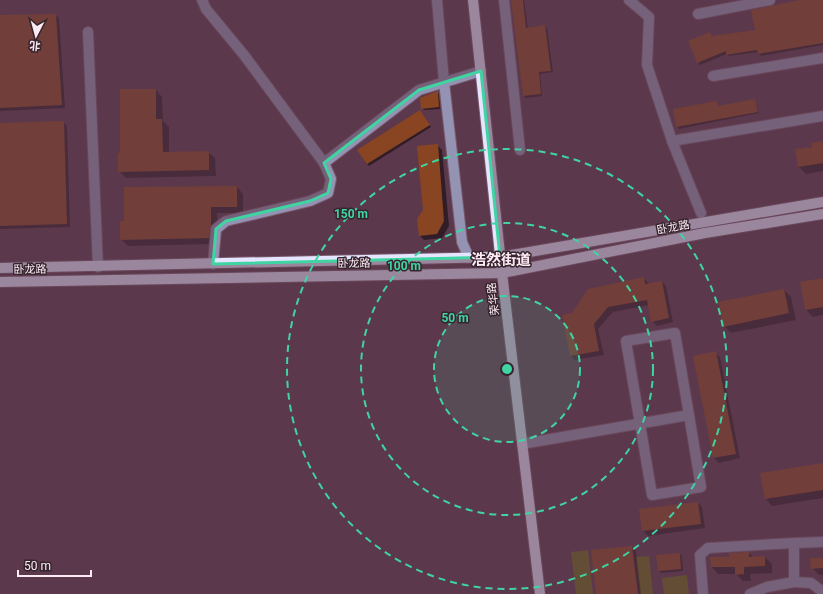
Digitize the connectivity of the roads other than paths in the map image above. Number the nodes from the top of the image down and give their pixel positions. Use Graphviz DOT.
graph roads {
  1 [pos="202,0"];
  2 [pos="437,0"];
  3 [pos="473,0"];
  4 [pos="504,0"];
  5 [pos="629,0"];
  6 [pos="770,0"];
  7 [pos="698,14"];
  8 [pos="88,32"];
  9 [pos="823,58"];
  10 [pos="481,71"];
  11 [pos="712,76"];
  12 [pos="444,82"];
  13 [pos="823,116"];
  14 [pos="672,141"];
  15 [pos="520,150"];
  16 [pos="324,163"];
  17 [pos="823,202"];
  18 [pos="701,213"];
  19 [pos="823,214"];
  20 [pos="500,257"];
  21 [pos="469,258"];
  22 [pos="213,264"];
  23 [pos="98,267"];
  24 [pos="0,268"];
  25 [pos="502,273"];
  26 [pos="0,282"];
  27 [pos="689,415"];
  28 [pos="641,423"];
  29 [pos="522,444"];
  30 [pos="823,542"];
  31 [pos="794,543"];
  32 [pos="794,582"];
  33 [pos="823,592"];
  34 [pos="540,594"];
  35 [pos="703,594"];
  36 [pos="750,594"];
  1 -- 16 [label="street"];
  2 -- 12 [label="street"];
  3 -- 10 [label="main road, 荣华路"];
  4 -- 15 [label="street"];
  5 -- 14 [label="street"];
  6 -- 7 [label="street"];
  8 -- 23 [label="street"];
  9 -- 11 [label="street"];
  10 -- 12 [label="street"];
  10 -- 20 [label="main road, 荣华路"];
  12 -- 16 [label="street"];
  12 -- 21 [label="street"];
  13 -- 14 [label="street"];
  14 -- 18 [label="street"];
  16 -- 22 [label="street"];
  17 -- 20 [label="main road, 卧龙路"];
  19 -- 25 [label="main road, 卧龙路"];
  20 -- 21 [label="main road, 卧龙路"];
  20 -- 25 [label="main road, 荣华路"];
  21 -- 22 [label="main road, 卧龙路"];
  22 -- 23 [label="main road, 卧龙路"];
  23 -- 24 [label="main road, 卧龙路"];
  25 -- 26 [label="main road, 卧龙路"];
  25 -- 29 [label="main road, 荣华路"];
  27 -- 28 [label="street"];
  27 -- 28 [label="street"];
  27 -- 28 [label="street"];
  28 -- 29 [label="street"];
  29 -- 34 [label="main road, 荣华路"];
  30 -- 31 [label="street"];
  31 -- 32 [label="street"];
  31 -- 35 [label="street"];
  32 -- 33 [label="street"];
  32 -- 36 [label="street"];
}
